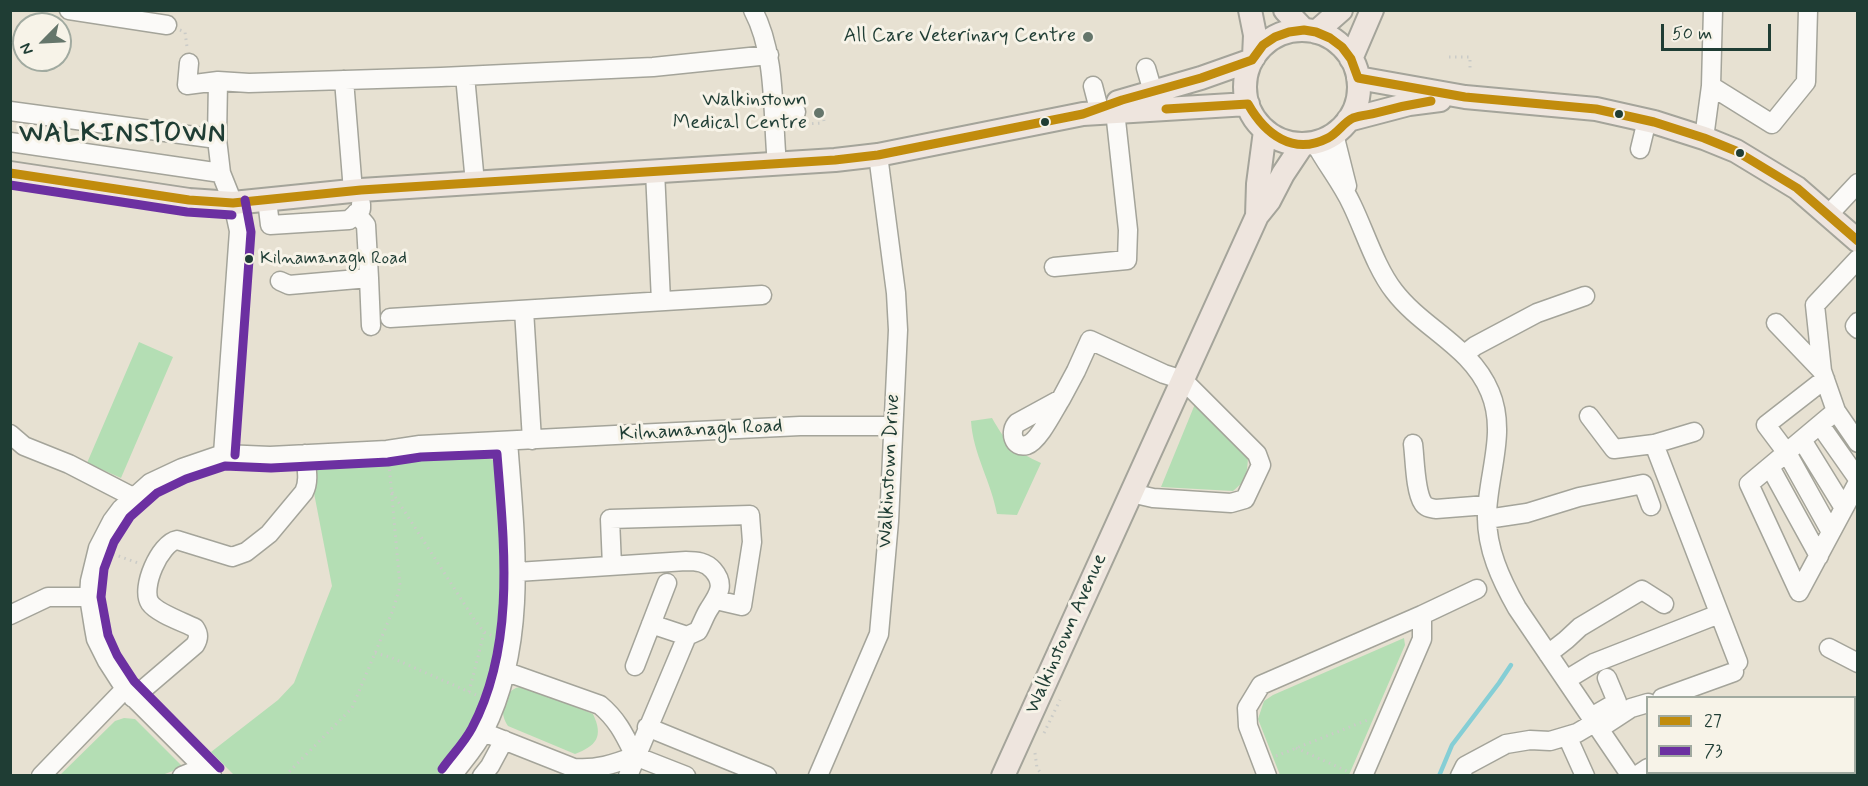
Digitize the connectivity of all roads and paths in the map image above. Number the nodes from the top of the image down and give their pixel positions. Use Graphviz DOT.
graph roads {
  1 [pos="69,10"];
  2 [pos="753,10"];
  3 [pos="1250,10"];
  4 [pos="1286,10"];
  5 [pos="1341,10"];
  6 [pos="1372,10"];
  7 [pos="1713,10"];
  8 [pos="1808,10"];
  9 [pos="168,25"];
  10 [pos="1310,31"];
  11 [pos="768,55"];
  12 [pos="1449,57"];
  13 [pos="1253,58"];
  14 [pos="189,63"];
  15 [pos="1146,68"];
  16 [pos="1355,69"];
  17 [pos="1470,69"];
  18 [pos="465,76"];
  19 [pos="344,80"];
  20 [pos="218,81"];
  21 [pos="1711,86"];
  22 [pos="1153,92"];
  23 [pos="1466,97"];
  24 [pos="1248,104"];
  25 [pos="1098,106"];
  26 [pos="797,109"];
  27 [pos="10,111"];
  28 [pos="774,113"];
  29 [pos="823,114"];
  30 [pos="1647,120"];
  31 [pos="1265,130"];
  32 [pos="1325,135"];
  33 [pos="1704,138"];
  34 [pos="217,139"];
  35 [pos="10,142"];
  36 [pos="1640,149"];
  37 [pos="878,155"];
  38 [pos="777,164"];
  39 [pos="655,171"];
  40 [pos="10,172"];
  41 [pos="220,173"];
  42 [pos="475,183"];
  43 [pos="1857,183"];
  44 [pos="357,198"];
  45 [pos="233,203"];
  46 [pos="1829,214"];
  47 [pos="1257,216"];
  48 [pos="1857,241"];
  49 [pos="1857,259"];
  50 [pos="1054,267"];
  51 [pos="369,278"];
  52 [pos="280,281"];
  53 [pos="762,295"];
  54 [pos="1585,296"];
  55 [pos="661,301"];
  56 [pos="524,310"];
  57 [pos="390,318"];
  58 [pos="1857,321"];
  59 [pos="1776,323"];
  60 [pos="371,326"];
  61 [pos="1857,328"];
  62 [pos="1465,354"];
  63 [pos="1824,375"];
  64 [pos="1183,380"];
  65 [pos="1060,399"];
  66 [pos="1836,411"];
  67 [pos="1589,416"];
  68 [pos="1820,425"];
  69 [pos="892,426"];
  70 [pos="1694,432"];
  71 [pos="10,434"];
  72 [pos="532,440"];
  73 [pos="1802,440"];
  74 [pos="508,441"];
  75 [pos="1857,443"];
  76 [pos="1413,444"];
  77 [pos="1654,444"];
  78 [pos="387,450"];
  79 [pos="1787,453"];
  80 [pos="223,454"];
  81 [pos="305,454"];
  82 [pos="1770,467"];
  83 [pos="1857,481"];
  84 [pos="390,490"];
  85 [pos="1131,493"];
  86 [pos="134,497"];
  87 [pos="1651,506"];
  88 [pos="1844,508"];
  89 [pos="1487,512"];
  90 [pos="1831,532"];
  91 [pos="98,548"];
  92 [pos="1819,556"];
  93 [pos="136,563"];
  94 [pos="612,566"];
  95 [pos="517,572"];
  96 [pos="667,583"];
  97 [pos="1477,589"];
  98 [pos="89,597"];
  99 [pos="716,600"];
  100 [pos="1664,604"];
  101 [pos="1719,614"];
  102 [pos="10,615"];
  103 [pos="1422,615"];
  104 [pos="651,624"];
  105 [pos="484,632"];
  106 [pos="687,636"];
  107 [pos="510,644"];
  108 [pos="1829,648"];
  109 [pos="375,653"];
  110 [pos="1548,654"];
  111 [pos="1857,663"];
  112 [pos="635,666"];
  113 [pos="507,672"];
  114 [pos="1606,678"];
  115 [pos="1566,680"];
  116 [pos="469,692"];
  117 [pos="129,694"];
  118 [pos="1667,696"];
  119 [pos="1060,700"];
  120 [pos="495,703"];
  121 [pos="1646,703"];
  122 [pos="1386,721"];
  123 [pos="1595,723"];
  124 [pos="647,728"];
  125 [pos="483,732"];
  126 [pos="1567,736"];
  127 [pos="504,740"];
  128 [pos="1040,742"];
  129 [pos="1296,748"];
  130 [pos="1035,753"];
  131 [pos="635,756"];
  132 [pos="208,771"];
  133 [pos="1263,771"];
  134 [pos="1010,773"];
  135 [pos="677,774"];
  136 [pos="1651,774"];
  137 [pos="41,776"];
  138 [pos="182,776"];
  139 [pos="285,776"];
  140 [pos="452,776"];
  141 [pos="482,776"];
  142 [pos="628,776"];
  143 [pos="767,776"];
  144 [pos="818,776"];
  145 [pos="1043,776"];
  146 [pos="1358,776"];
  147 [pos="1363,776"];
  148 [pos="1460,776"];
  149 [pos="1585,776"];
  150 [pos="1631,776"];
  151 [pos="1636,776"];
  1 -- 9 [label="street"];
  2 -- 11 [label="street"];
  3 -- 13 [label="main road"];
  4 -- 10 [label="main road"];
  5 -- 10 [label="main road"];
  6 -- 16 [label="main road"];
  7 -- 21 [label="street"];
  8 -- 21 [label="street"];
  9 -- 14 [label="path"];
  10 -- 13 [label="main road"];
  10 -- 16 [label="main road"];
  11 -- 18 [label="street"];
  11 -- 28 [label="street"];
  12 -- 17 [label="path"];
  13 -- 22 [label="main road"];
  13 -- 24 [label="main road"];
  14 -- 20 [label="street"];
  15 -- 22 [label="street"];
  16 -- 23 [label="main road"];
  16 -- 32 [label="main road"];
  18 -- 19 [label="street"];
  18 -- 42 [label="street"];
  19 -- 20 [label="street"];
  19 -- 44 [label="street"];
  20 -- 34 [label="street"];
  21 -- 33 [label="street"];
  22 -- 25 [label="main road"];
  23 -- 30 [label="main road"];
  23 -- 32 [label="main road"];
  24 -- 25 [label="main road"];
  24 -- 31 [label="main road"];
  25 -- 37 [label="main road"];
  25 -- 50 [label="street"];
  26 -- 28 [label="street"];
  26 -- 29 [label="path"];
  27 -- 34 [label="street"];
  28 -- 38 [label="street"];
  30 -- 33 [label="main road"];
  30 -- 36 [label="street"];
  31 -- 32 [label="main road"];
  31 -- 47 [label="main road, Walkinstown Avenue"];
  32 -- 47 [label="main road, Walkinstown Avenue"];
  32 -- 62 [label="street"];
  33 -- 46 [label="main road"];
  34 -- 41 [label="street"];
  35 -- 41 [label="street"];
  37 -- 38 [label="main road"];
  37 -- 69 [label="street, Walkinstown Drive"];
  38 -- 39 [label="main road"];
  39 -- 42 [label="main road"];
  39 -- 55 [label="street"];
  40 -- 45 [label="main road"];
  41 -- 45 [label="street"];
  42 -- 44 [label="main road"];
  43 -- 46 [label="street"];
  44 -- 45 [label="main road"];
  44 -- 51 [label="street"];
  45 -- 80 [label="street"];
  46 -- 48 [label="main road"];
  47 -- 64 [label="main road, Walkinstown Avenue"];
  49 -- 63 [label="street"];
  51 -- 52 [label="street"];
  51 -- 60 [label="street"];
  53 -- 55 [label="street"];
  54 -- 62 [label="street"];
  55 -- 56 [label="street"];
  56 -- 57 [label="street"];
  56 -- 72 [label="street"];
  58 -- 61 [label="street"];
  59 -- 63 [label="street"];
  62 -- 89 [label="street"];
  63 -- 66 [label="street"];
  63 -- 79 [label="street"];
  64 -- 65 [label="street"];
  64 -- 85 [label="main road, Walkinstown Avenue"];
  64 -- 85 [label="street"];
  66 -- 68 [label="street"];
  66 -- 75 [label="street"];
  67 -- 77 [label="street"];
  68 -- 73 [label="street"];
  68 -- 83 [label="street"];
  69 -- 72 [label="street, Kilnamanagh Road"];
  69 -- 144 [label="street, Walkinstown Drive"];
  70 -- 77 [label="street"];
  71 -- 86 [label="street"];
  72 -- 74 [label="street, Kilnamanagh Road"];
  73 -- 79 [label="street"];
  73 -- 88 [label="street"];
  74 -- 78 [label="street, Kilnamanagh Road"];
  74 -- 95 [label="street"];
  76 -- 89 [label="street"];
  77 -- 101 [label="street"];
  78 -- 81 [label="street, Kilnamanagh Road"];
  78 -- 84 [label="path"];
  79 -- 82 [label="street"];
  79 -- 90 [label="street"];
  80 -- 81 [label="street, Kilnamanagh Road"];
  80 -- 86 [label="street, Kilnamanagh Road"];
  81 -- 117 [label="street"];
  82 -- 92 [label="street"];
  82 -- 92 [label="street"];
  83 -- 88 [label="street"];
  84 -- 105 [label="path"];
  84 -- 109 [label="path"];
  85 -- 134 [label="main road, Walkinstown Avenue"];
  86 -- 91 [label="street, Kilnamanagh Road"];
  87 -- 89 [label="street"];
  88 -- 90 [label="street"];
  89 -- 110 [label="street"];
  90 -- 92 [label="street"];
  91 -- 93 [label="path"];
  91 -- 98 [label="street, Kilnamanagh Road"];
  94 -- 95 [label="street"];
  94 -- 99 [label="street"];
  94 -- 99 [label="street"];
  95 -- 107 [label="street"];
  96 -- 104 [label="street"];
  97 -- 103 [label="street"];
  98 -- 102 [label="street"];
  98 -- 117 [label="street, Kilnamanagh Road"];
  99 -- 106 [label="street"];
  100 -- 110 [label="street"];
  101 -- 115 [label="street"];
  101 -- 118 [label="street"];
  103 -- 122 [label="street"];
  103 -- 133 [label="street"];
  104 -- 106 [label="street"];
  104 -- 112 [label="street"];
  105 -- 107 [label="path"];
  105 -- 116 [label="path"];
  106 -- 124 [label="street"];
  107 -- 113 [label="street"];
  108 -- 111 [label="street"];
  109 -- 116 [label="path"];
  109 -- 139 [label="path"];
  110 -- 115 [label="street"];
  113 -- 120 [label="street"];
  113 -- 131 [label="street"];
  114 -- 123 [label="street"];
  115 -- 123 [label="street"];
  116 -- 120 [label="path"];
  117 -- 132 [label="street"];
  117 -- 137 [label="street"];
  119 -- 128 [label="path"];
  120 -- 125 [label="street"];
  121 -- 123 [label="street"];
  122 -- 129 [label="path"];
  122 -- 147 [label="street"];
  123 -- 126 [label="street"];
  123 -- 150 [label="street"];
  124 -- 131 [label="street"];
  124 -- 143 [label="street"];
  125 -- 127 [label="street"];
  125 -- 140 [label="street"];
  126 -- 148 [label="street"];
  126 -- 149 [label="street"];
  127 -- 131 [label="street"];
  127 -- 141 [label="street"];
  129 -- 133 [label="path"];
  129 -- 146 [label="path"];
  130 -- 145 [label="path"];
  131 -- 135 [label="street"];
  131 -- 142 [label="street"];
  132 -- 138 [label="street"];
  136 -- 151 [label="street"];
}
